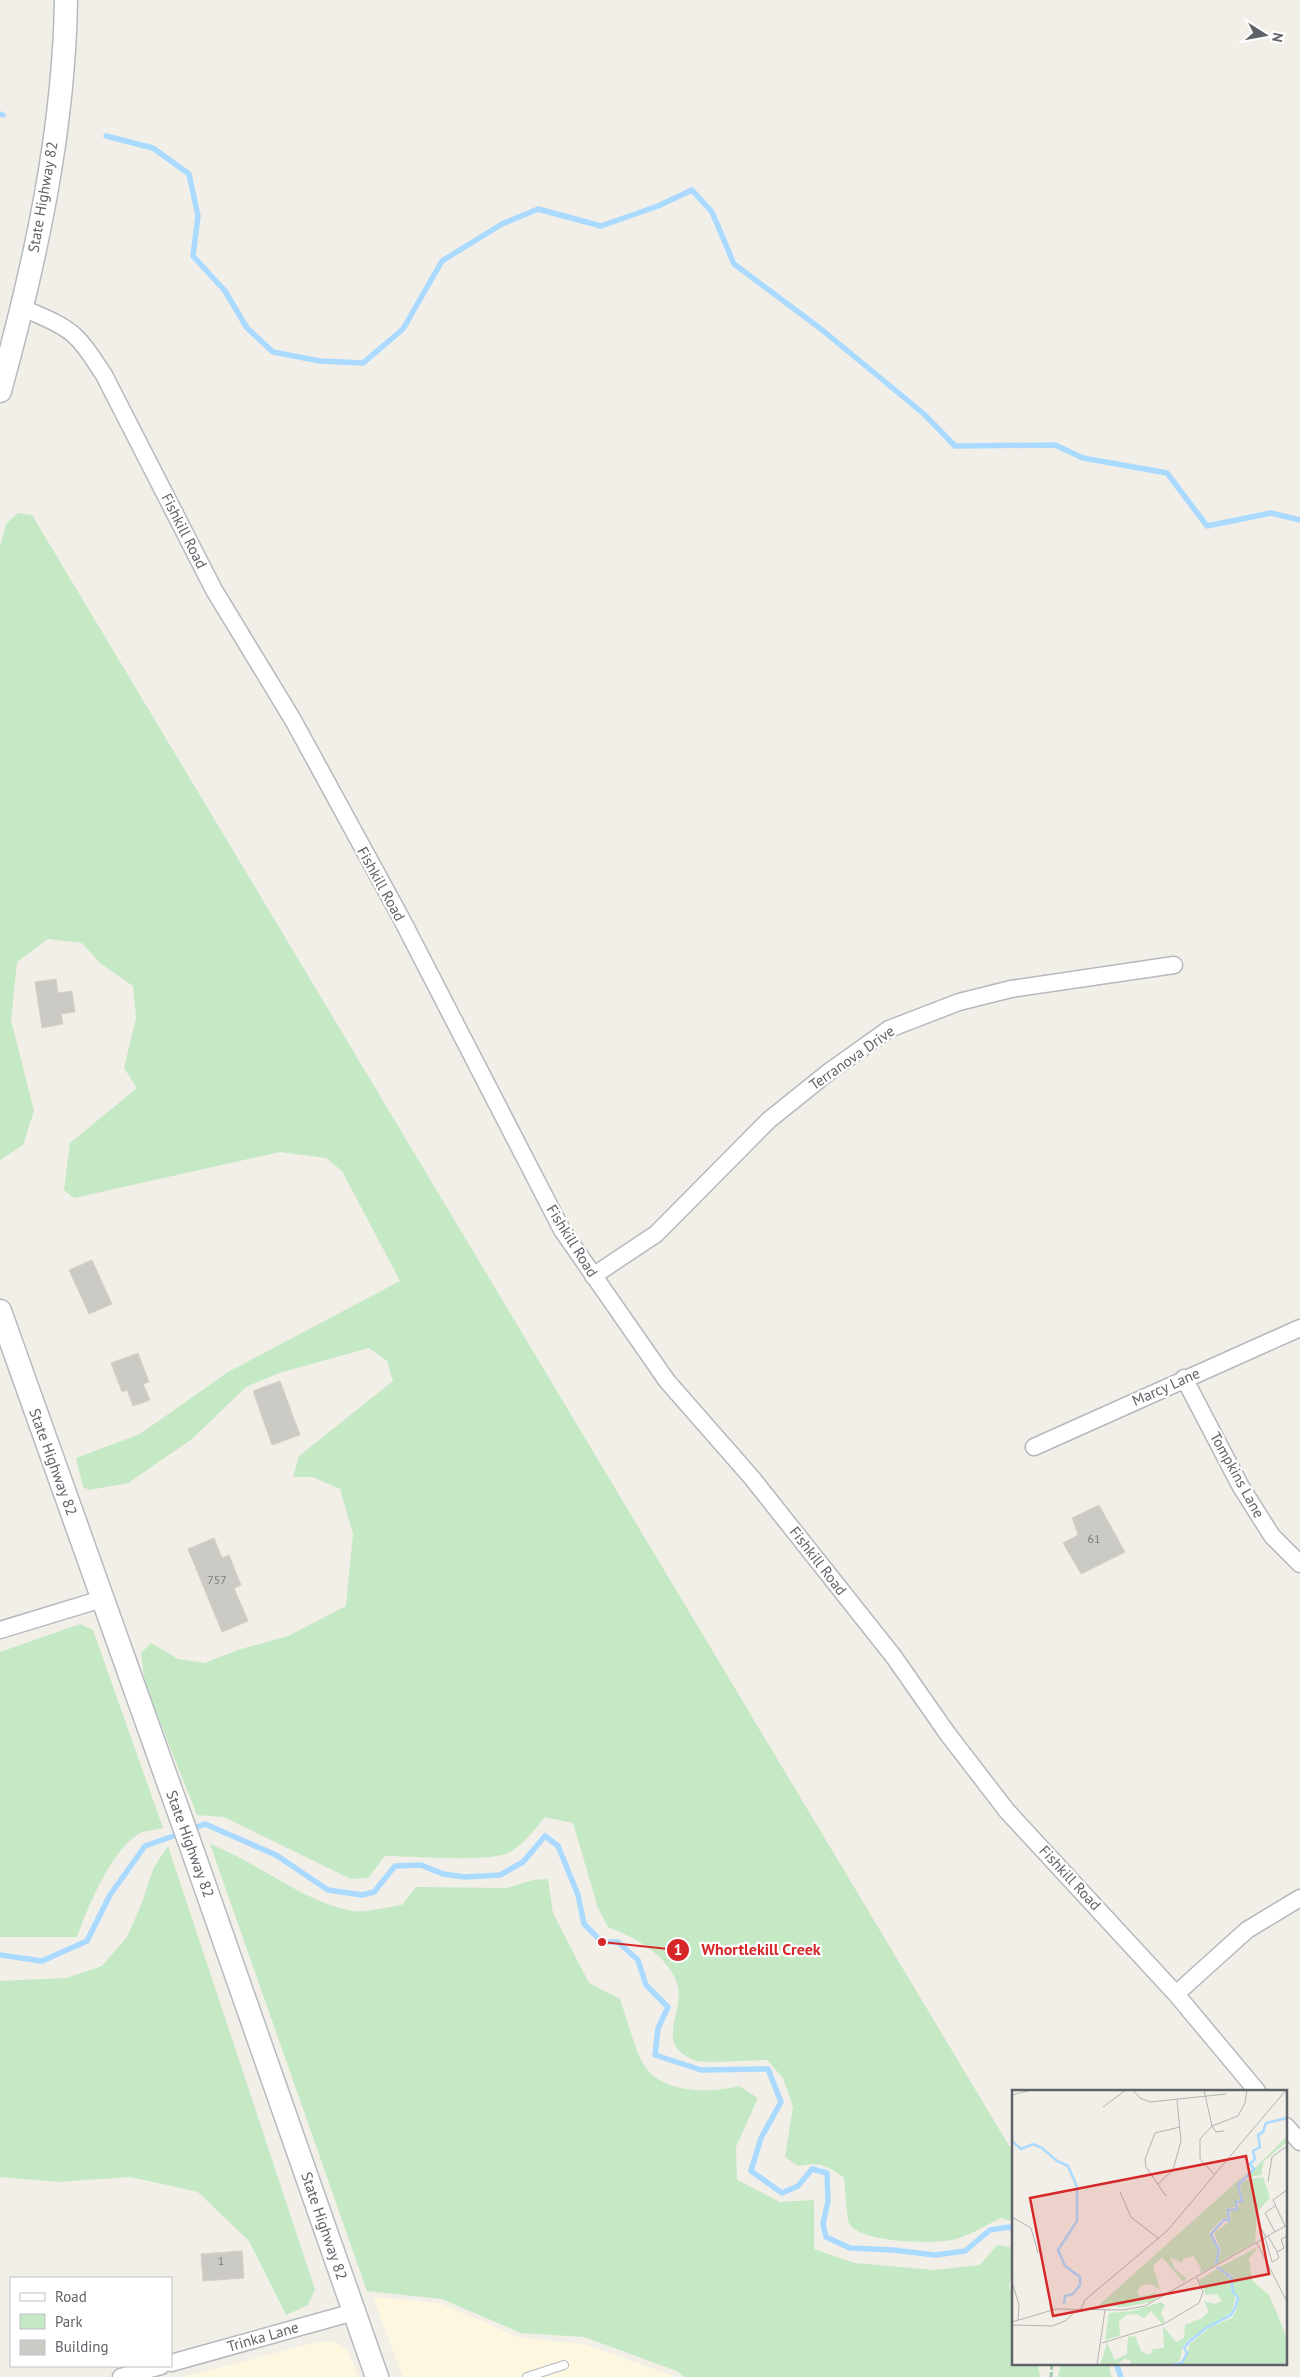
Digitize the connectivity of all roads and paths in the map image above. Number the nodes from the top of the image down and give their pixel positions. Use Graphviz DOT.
graph roads {
  1 [pos="66,0"];
  2 [pos="23,308"];
  3 [pos="0,391"];
  4 [pos="1174,965"];
  5 [pos="593,1276"];
  6 [pos="0,1311"];
  7 [pos="1300,1328"];
  8 [pos="1184,1378"];
  9 [pos="1034,1446"];
  10 [pos="1300,1564"];
  11 [pos="102,1599"];
  12 [pos="0,1630"];
  13 [pos="1300,1898"];
  14 [pos="1176,1994"];
  15 [pos="1256,2090"];
  16 [pos="1288,2128"];
  17 [pos="1300,2142"];
  18 [pos="354,2312"];
  19 [pos="172,2363"];
  20 [pos="1052,2364"];
  21 [pos="564,2365"];
  22 [pos="157,2367"];
  23 [pos="121,2377"];
  24 [pos="377,2377"];
  25 [pos="528,2377"];
  26 [pos="1051,2377"];
  1 -- 2 [label="main road, State Highway 82"];
  2 -- 3 [label="main road, State Highway 82"];
  2 -- 5 [label="street, Fishkill Road"];
  4 -- 5 [label="street, Terranova Drive"];
  5 -- 14 [label="street, Fishkill Road"];
  6 -- 11 [label="main road, State Highway 82"];
  7 -- 8 [label="street, Marcy Lane"];
  8 -- 9 [label="street, Marcy Lane"];
  8 -- 10 [label="street, Tompkins Lane"];
  11 -- 12 [label="street"];
  11 -- 18 [label="main road, State Highway 82"];
  13 -- 14 [label="street"];
  14 -- 15 [label="street, Fishkill Road"];
  16 -- 17 [label="street"];
  18 -- 19 [label="street, Trinka Lane"];
  18 -- 24 [label="main road, State Highway 82"];
  20 -- 26 [label="path"];
  21 -- 25 [label="lane"];
  22 -- 23 [label="street"];
}
